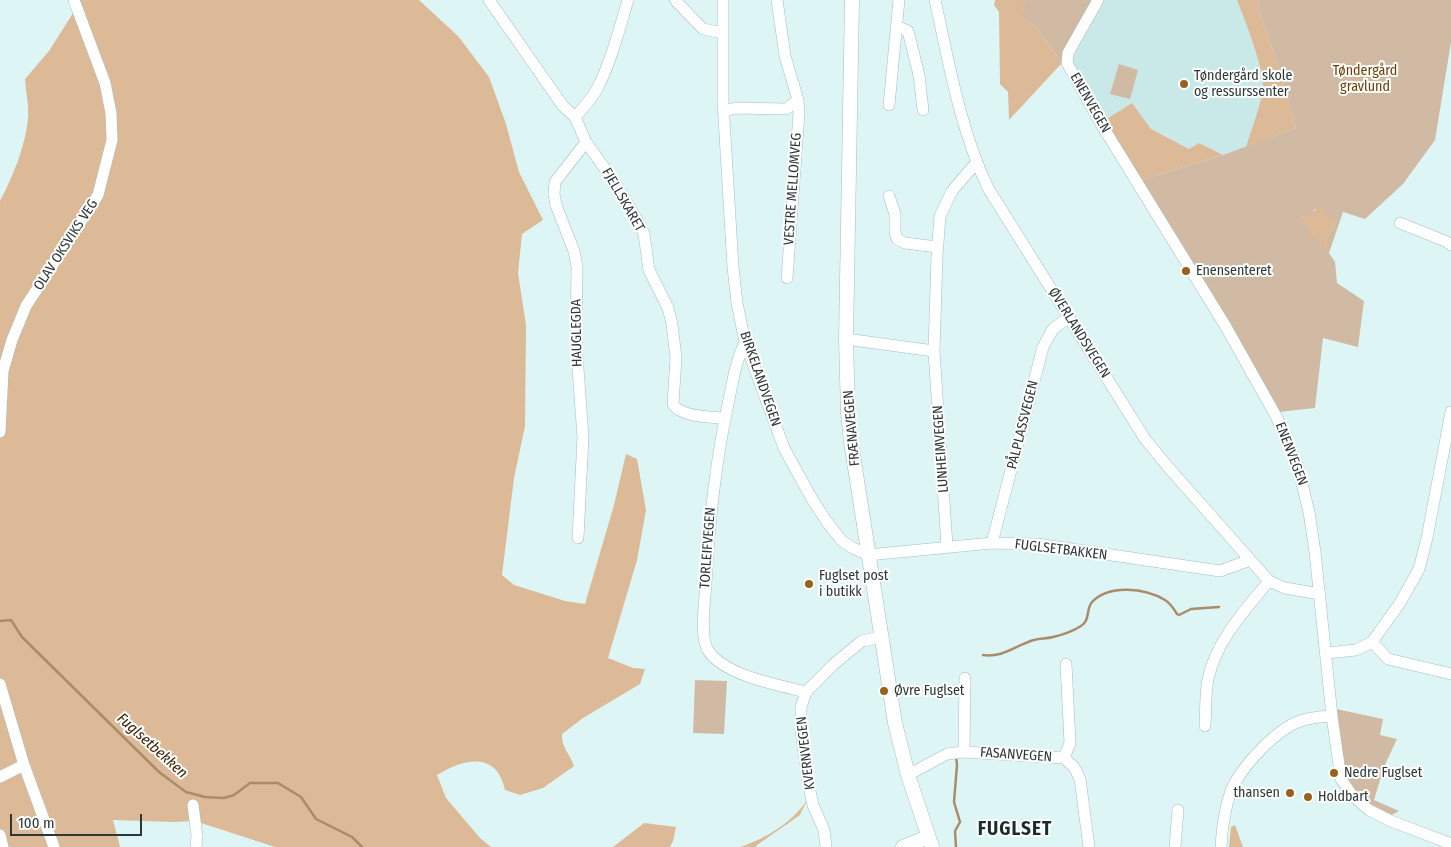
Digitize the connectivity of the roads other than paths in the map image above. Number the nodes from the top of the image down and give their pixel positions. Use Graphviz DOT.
graph roads {
  1 [pos="74,0"];
  2 [pos="489,0"];
  3 [pos="628,0"];
  4 [pos="675,0"];
  5 [pos="723,0"];
  6 [pos="777,0"];
  7 [pos="852,0"];
  8 [pos="899,0"];
  9 [pos="935,0"];
  10 [pos="1098,0"];
  11 [pos="896,26"];
  12 [pos="722,33"];
  13 [pos="798,100"];
  14 [pos="889,105"];
  15 [pos="923,110"];
  16 [pos="724,111"];
  17 [pos="575,117"];
  18 [pos="586,142"];
  19 [pos="976,162"];
  20 [pos="889,196"];
  21 [pos="1400,223"];
  22 [pos="1451,245"];
  23 [pos="938,247"];
  24 [pos="788,278"];
  25 [pos="1069,317"];
  26 [pos="846,339"];
  27 [pos="745,342"];
  28 [pos="934,352"];
  29 [pos="1451,412"];
  30 [pos="725,418"];
  31 [pos="0,432"];
  32 [pos="578,538"];
  33 [pos="992,543"];
  34 [pos="947,546"];
  35 [pos="868,554"];
  36 [pos="1250,560"];
  37 [pos="1269,581"];
  38 [pos="1320,594"];
  39 [pos="881,637"];
  40 [pos="1372,642"];
  41 [pos="1327,653"];
  42 [pos="1066,664"];
  43 [pos="1451,674"];
  44 [pos="965,678"];
  45 [pos="0,684"];
  46 [pos="806,692"];
  47 [pos="1332,716"];
  48 [pos="1205,726"];
  49 [pos="964,752"];
  50 [pos="1064,758"];
  51 [pos="24,765"];
  52 [pos="908,775"];
  53 [pos="0,777"];
  54 [pos="193,805"];
  55 [pos="1178,810"];
  56 [pos="0,835"];
  57 [pos="930,842"];
  58 [pos="1451,844"];
  59 [pos="3,847"];
  60 [pos="54,847"];
  61 [pos="196,847"];
  62 [pos="826,847"];
  63 [pos="903,847"];
  64 [pos="1089,847"];
  65 [pos="1174,847"];
  66 [pos="1221,847"];
  1 -- 31 [label="street, OLAV OKSVIKS VEG"];
  2 -- 17 [label="street, FJELLSKARET"];
  3 -- 17 [label="street"];
  4 -- 12 [label="street"];
  5 -- 12 [label="street, BIRKELANDVEGEN"];
  6 -- 13 [label="street, VESTRE MELLOMVEG"];
  7 -- 26 [label="main road, FRÆNAVEGEN"];
  8 -- 11 [label="street"];
  9 -- 19 [label="street, ØVERLANDSVEGEN"];
  10 -- 38 [label="street, ENENVEGEN"];
  11 -- 14 [label="street"];
  11 -- 15 [label="street"];
  12 -- 16 [label="street, BIRKELANDVEGEN"];
  13 -- 16 [label="street"];
  13 -- 24 [label="street, VESTRE MELLOMVEG"];
  16 -- 27 [label="street, BIRKELANDVEGEN"];
  17 -- 18 [label="street, FJELLSKARET"];
  18 -- 30 [label="street, FJELLSKARET"];
  18 -- 32 [label="street, HAUGLEGDA"];
  19 -- 23 [label="street, LUNHEIMVEGEN"];
  19 -- 25 [label="street, ØVERLANDSVEGEN"];
  20 -- 23 [label="street"];
  21 -- 22 [label="street"];
  23 -- 28 [label="street, LUNHEIMVEGEN"];
  25 -- 33 [label="street, PÅLPLASSVEGEN"];
  25 -- 36 [label="street, ØVERLANDSVEGEN"];
  26 -- 28 [label="street"];
  26 -- 35 [label="main road, FRÆNAVEGEN"];
  27 -- 30 [label="street, TORLEIFVEGEN"];
  27 -- 35 [label="street, BIRKELANDVEGEN"];
  28 -- 34 [label="street, LUNHEIMVEGEN"];
  29 -- 40 [label="street"];
  30 -- 46 [label="street, TORLEIFVEGEN"];
  33 -- 34 [label="street, FUGLSETBAKKEN"];
  33 -- 36 [label="street, FUGLSETBAKKEN"];
  34 -- 35 [label="street, FUGLSETBAKKEN"];
  35 -- 39 [label="main road, FRÆNAVEGEN"];
  36 -- 37 [label="street, ØVERLANDSVEGEN"];
  37 -- 38 [label="street, ØVERLANDSVEGEN"];
  37 -- 48 [label="street"];
  38 -- 41 [label="street, ENENVEGEN"];
  39 -- 46 [label="street"];
  39 -- 52 [label="main road, FRÆNAVEGEN"];
  40 -- 41 [label="street"];
  40 -- 43 [label="street"];
  41 -- 47 [label="street, ENENVEGEN"];
  42 -- 50 [label="street"];
  44 -- 49 [label="street"];
  45 -- 51 [label="street"];
  46 -- 62 [label="street, KVERNVEGEN"];
  47 -- 58 [label="street, ENENVEGEN"];
  47 -- 66 [label="street"];
  49 -- 50 [label="street, FASANVEGEN"];
  49 -- 52 [label="street, FASANVEGEN"];
  50 -- 64 [label="street, FASANVEGEN"];
  51 -- 53 [label="street"];
  51 -- 60 [label="street"];
  52 -- 57 [label="main road, FRÆNAVEGEN"];
  54 -- 61 [label="street"];
  55 -- 65 [label="street"];
  56 -- 59 [label="street"];
  57 -- 63 [label="main road"];
}
